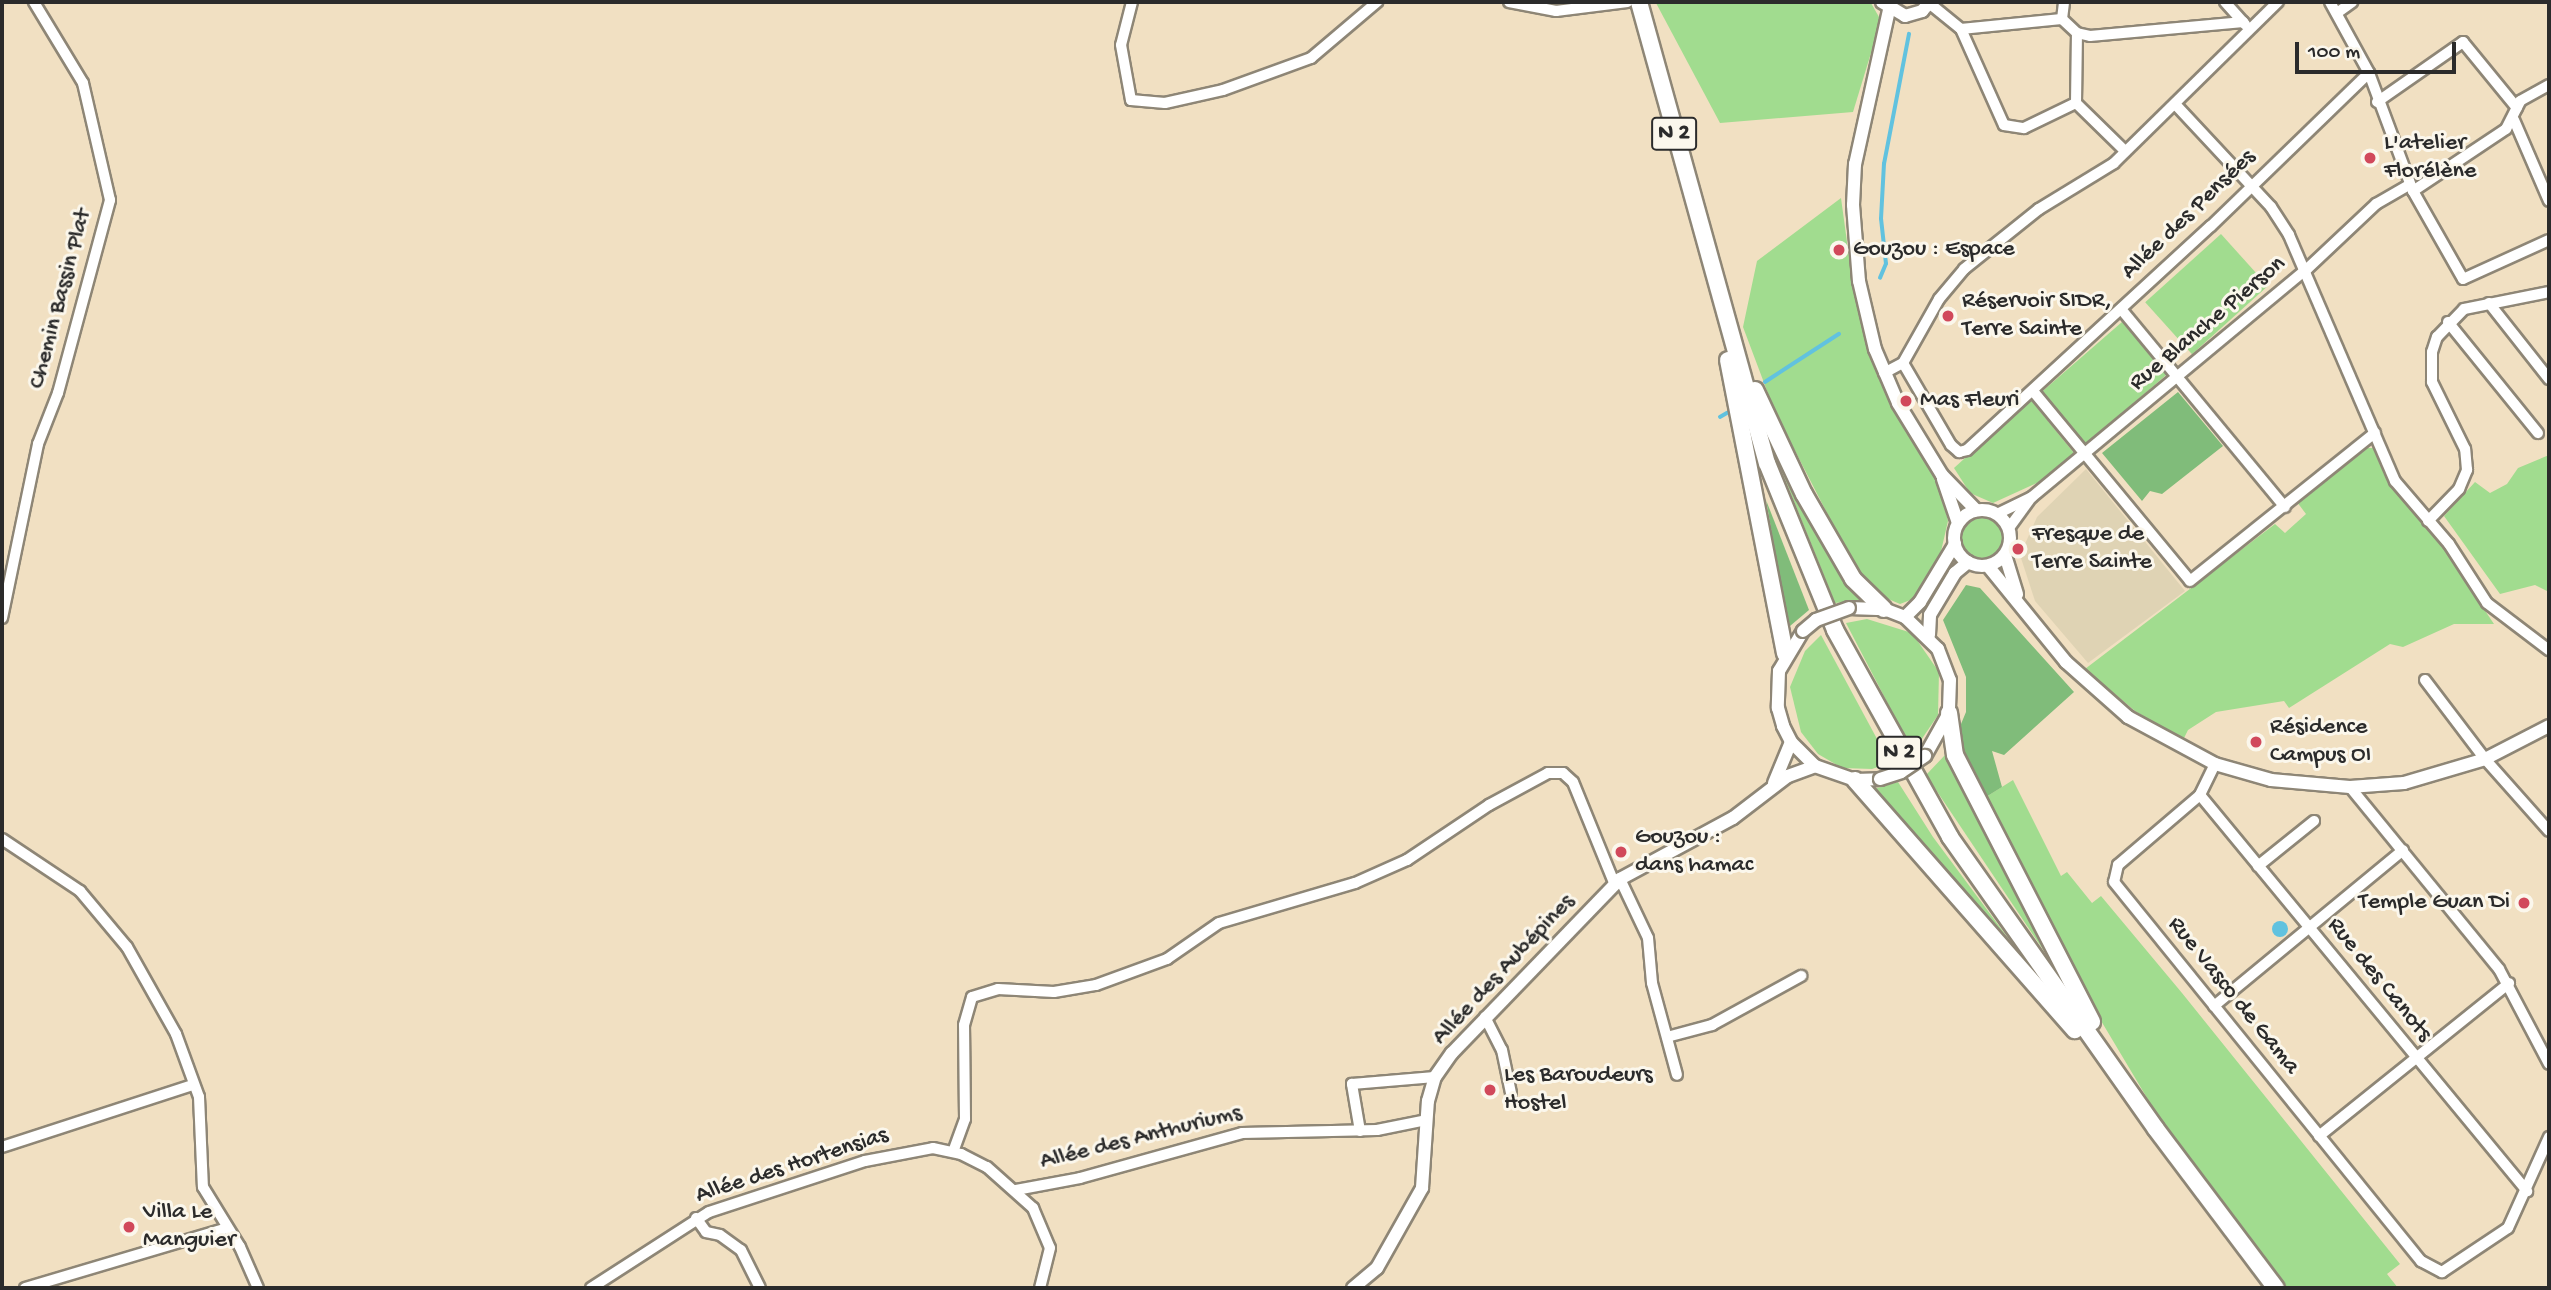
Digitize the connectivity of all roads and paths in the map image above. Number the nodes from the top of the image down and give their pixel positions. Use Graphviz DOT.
graph roads {
  1 [pos="34,2"];
  2 [pos="1132,2"];
  3 [pos="1377,2"];
  4 [pos="1508,2"];
  5 [pos="1627,2"];
  6 [pos="1639,2"];
  7 [pos="2064,2"];
  8 [pos="2225,2"];
  9 [pos="2278,2"];
  10 [pos="2330,2"];
  11 [pos="2352,2"];
  12 [pos="1929,3"];
  13 [pos="1886,6"];
  14 [pos="2337,13"];
  15 [pos="1905,16"];
  16 [pos="2062,19"];
  17 [pos="2246,25"];
  18 [pos="1961,29"];
  19 [pos="2077,33"];
  20 [pos="1883,49"];
  21 [pos="2369,73"];
  22 [pos="2549,85"];
  23 [pos="2377,102"];
  24 [pos="2076,103"];
  25 [pos="2175,104"];
  26 [pos="2517,108"];
  27 [pos="2514,120"];
  28 [pos="2125,151"];
  29 [pos="2250,187"];
  30 [pos="2412,188"];
  31 [pos="2549,200"];
  32 [pos="2549,240"];
  33 [pos="1709,265"];
  34 [pos="2307,269"];
  35 [pos="2549,292"];
  36 [pos="2489,303"];
  37 [pos="2121,309"];
  38 [pos="2448,322"];
  39 [pos="1729,331"];
  40 [pos="1903,363"];
  41 [pos="1884,373"];
  42 [pos="2178,377"];
  43 [pos="2549,379"];
  44 [pos="2033,391"];
  45 [pos="2375,433"];
  46 [pos="2538,433"];
  47 [pos="2085,454"];
  48 [pos="1942,475"];
  49 [pos="2032,497"];
  50 [pos="2285,507"];
  51 [pos="1976,510"];
  52 [pos="1997,514"];
  53 [pos="2428,521"];
  54 [pos="1958,523"];
  55 [pos="2009,528"];
  56 [pos="1955,544"];
  57 [pos="2005,555"];
  58 [pos="1968,562"];
  59 [pos="1988,566"];
  60 [pos="2019,601"];
  61 [pos="1884,609"];
  62 [pos="1905,617"];
  63 [pos="2,618"];
  64 [pos="1929,635"];
  65 [pos="2549,650"];
  66 [pos="1785,654"];
  67 [pos="2425,680"];
  68 [pos="1949,713"];
  69 [pos="2549,726"];
  70 [pos="1791,742"];
  71 [pos="2485,759"];
  72 [pos="2215,764"];
  73 [pos="1815,766"];
  74 [pos="1855,780"];
  75 [pos="2350,787"];
  76 [pos="1769,792"];
  77 [pos="2200,794"];
  78 [pos="2314,821"];
  79 [pos="2549,831"];
  80 [pos="2,839"];
  81 [pos="2403,850"];
  82 [pos="2258,866"];
  83 [pos="1617,882"];
  84 [pos="2309,928"];
  85 [pos="1801,976"];
  86 [pos="2508,983"];
  87 [pos="2214,1006"];
  88 [pos="1485,1017"];
  89 [pos="1667,1037"];
  90 [pos="2417,1060"];
  91 [pos="2549,1064"];
  92 [pos="1677,1075"];
  93 [pos="1436,1077"];
  94 [pos="193,1085"];
  95 [pos="1511,1093"];
  96 [pos="1426,1120"];
  97 [pos="2156,1129"];
  98 [pos="1360,1131"];
  99 [pos="2319,1136"];
  100 [pos="2549,1138"];
  101 [pos="2,1147"];
  102 [pos="953,1152"];
  103 [pos="1016,1190"];
  104 [pos="2527,1191"];
  105 [pos="696,1218"];
  106 [pos="227,1228"];
  107 [pos="605,1285"];
  108 [pos="25,1288"];
  109 [pos="258,1288"];
  110 [pos="591,1288"];
  111 [pos="760,1288"];
  112 [pos="1040,1288"];
  113 [pos="1353,1288"];
  114 [pos="2277,1288"];
  1 -- 63 [label="street, Chemin Bassin Plat"];
  2 -- 3 [label="street"];
  4 -- 5 [label="street"];
  6 -- 33 [label="main road, N 2"];
  7 -- 16 [label="street"];
  8 -- 17 [label="street"];
  9 -- 17 [label="street"];
  10 -- 14 [label="street"];
  11 -- 14 [label="street"];
  12 -- 15 [label="street"];
  12 -- 18 [label="street"];
  13 -- 15 [label="street"];
  13 -- 20 [label="street"];
  14 -- 21 [label="street"];
  15 -- 20 [label="street"];
  16 -- 18 [label="street"];
  16 -- 19 [label="street"];
  17 -- 19 [label="street"];
  17 -- 25 [label="street"];
  18 -- 24 [label="street"];
  19 -- 24 [label="street"];
  20 -- 41 [label="street"];
  21 -- 23 [label="street"];
  21 -- 29 [label="street, Allée des Pensées"];
  22 -- 26 [label="street"];
  23 -- 26 [label="street"];
  23 -- 30 [label="street"];
  24 -- 28 [label="street"];
  25 -- 28 [label="street"];
  25 -- 29 [label="street"];
  26 -- 27 [label="street"];
  27 -- 30 [label="street, Rue Blanche Pierson"];
  27 -- 31 [label="street"];
  28 -- 40 [label="street"];
  29 -- 34 [label="street"];
  29 -- 37 [label="street, Allée des Pensées"];
  30 -- 32 [label="street"];
  30 -- 34 [label="street, Rue Blanche Pierson"];
  33 -- 39 [label="main road, N 2"];
  33 -- 66 [label="main road"];
  34 -- 42 [label="street, Rue Blanche Pierson"];
  34 -- 45 [label="street"];
  35 -- 36 [label="street"];
  36 -- 38 [label="street"];
  36 -- 43 [label="street"];
  37 -- 42 [label="street"];
  37 -- 44 [label="street, Allée des Pensées"];
  38 -- 46 [label="street"];
  38 -- 53 [label="street"];
  39 -- 61 [label="main road"];
  39 -- 97 [label="main road, N 2"];
  40 -- 41 [label="street"];
  40 -- 44 [label="street, Allée des Pensées"];
  41 -- 48 [label="street"];
  42 -- 47 [label="street, Rue Blanche Pierson"];
  42 -- 50 [label="street"];
  44 -- 47 [label="street"];
  45 -- 50 [label="street"];
  45 -- 53 [label="street"];
  47 -- 49 [label="street, Rue Blanche Pierson"];
  47 -- 50 [label="street"];
  48 -- 51 [label="street"];
  48 -- 54 [label="street"];
  49 -- 52 [label="street, Rue Blanche Pierson"];
  49 -- 55 [label="street, Rue Blanche Pierson"];
  51 -- 52 [label="street"];
  51 -- 54 [label="street"];
  52 -- 55 [label="street"];
  53 -- 65 [label="street"];
  54 -- 56 [label="street"];
  55 -- 57 [label="street"];
  56 -- 58 [label="street"];
  56 -- 62 [label="street"];
  57 -- 59 [label="street"];
  57 -- 60 [label="street"];
  58 -- 59 [label="street"];
  58 -- 64 [label="street"];
  59 -- 60 [label="street"];
  60 -- 72 [label="street"];
  61 -- 62 [label="street"];
  61 -- 66 [label="street, bridge"];
  62 -- 64 [label="street"];
  64 -- 68 [label="street"];
  66 -- 70 [label="street"];
  67 -- 71 [label="street"];
  68 -- 74 [label="street, bridge"];
  68 -- 97 [label="main road"];
  69 -- 71 [label="street"];
  70 -- 73 [label="street"];
  70 -- 76 [label="street, Allée des Aubépines"];
  71 -- 75 [label="street"];
  71 -- 79 [label="street"];
  72 -- 75 [label="street"];
  72 -- 77 [label="street, Rue Vasco de Gama"];
  73 -- 74 [label="street"];
  73 -- 76 [label="street, Allée des Aubépines"];
  74 -- 97 [label="main road"];
  75 -- 81 [label="street"];
  76 -- 83 [label="street, Allée des Aubépines"];
  77 -- 82 [label="street, Rue des Canots"];
  77 -- 87 [label="street, Rue Vasco de Gama"];
  78 -- 82 [label="street"];
  80 -- 94 [label="street"];
  81 -- 84 [label="street"];
  81 -- 86 [label="street"];
  82 -- 84 [label="street, Rue des Canots"];
  83 -- 88 [label="street, Allée des Aubépines"];
  83 -- 89 [label="street"];
  83 -- 102 [label="street"];
  84 -- 87 [label="street"];
  84 -- 90 [label="street, Rue des Canots"];
  85 -- 89 [label="street"];
  86 -- 90 [label="street"];
  86 -- 91 [label="street"];
  87 -- 99 [label="street, Rue Vasco de Gama"];
  88 -- 93 [label="street, Allée des Aubépines"];
  88 -- 95 [label="street"];
  89 -- 92 [label="street"];
  90 -- 99 [label="street"];
  90 -- 104 [label="street, Rue des Canots"];
  93 -- 96 [label="street, Allée des Aubépines"];
  93 -- 98 [label="street"];
  94 -- 101 [label="street"];
  94 -- 106 [label="street"];
  96 -- 98 [label="street, Allée des Anthuriums"];
  96 -- 113 [label="street, Allée des Aubépines"];
  97 -- 114 [label="main road, N 2"];
  98 -- 103 [label="street, Allée des Anthuriums"];
  99 -- 104 [label="street, Rue Vasco de Gama"];
  100 -- 104 [label="street"];
  102 -- 103 [label="street, Allée des Hortensias"];
  102 -- 105 [label="street, Allée des Hortensias"];
  103 -- 112 [label="street, Allée des Hortensias"];
  105 -- 107 [label="street, Allée des Hortensias"];
  105 -- 111 [label="street"];
  106 -- 108 [label="street"];
  106 -- 109 [label="street"];
  107 -- 110 [label="street, Allée des Hortensias"];
}
